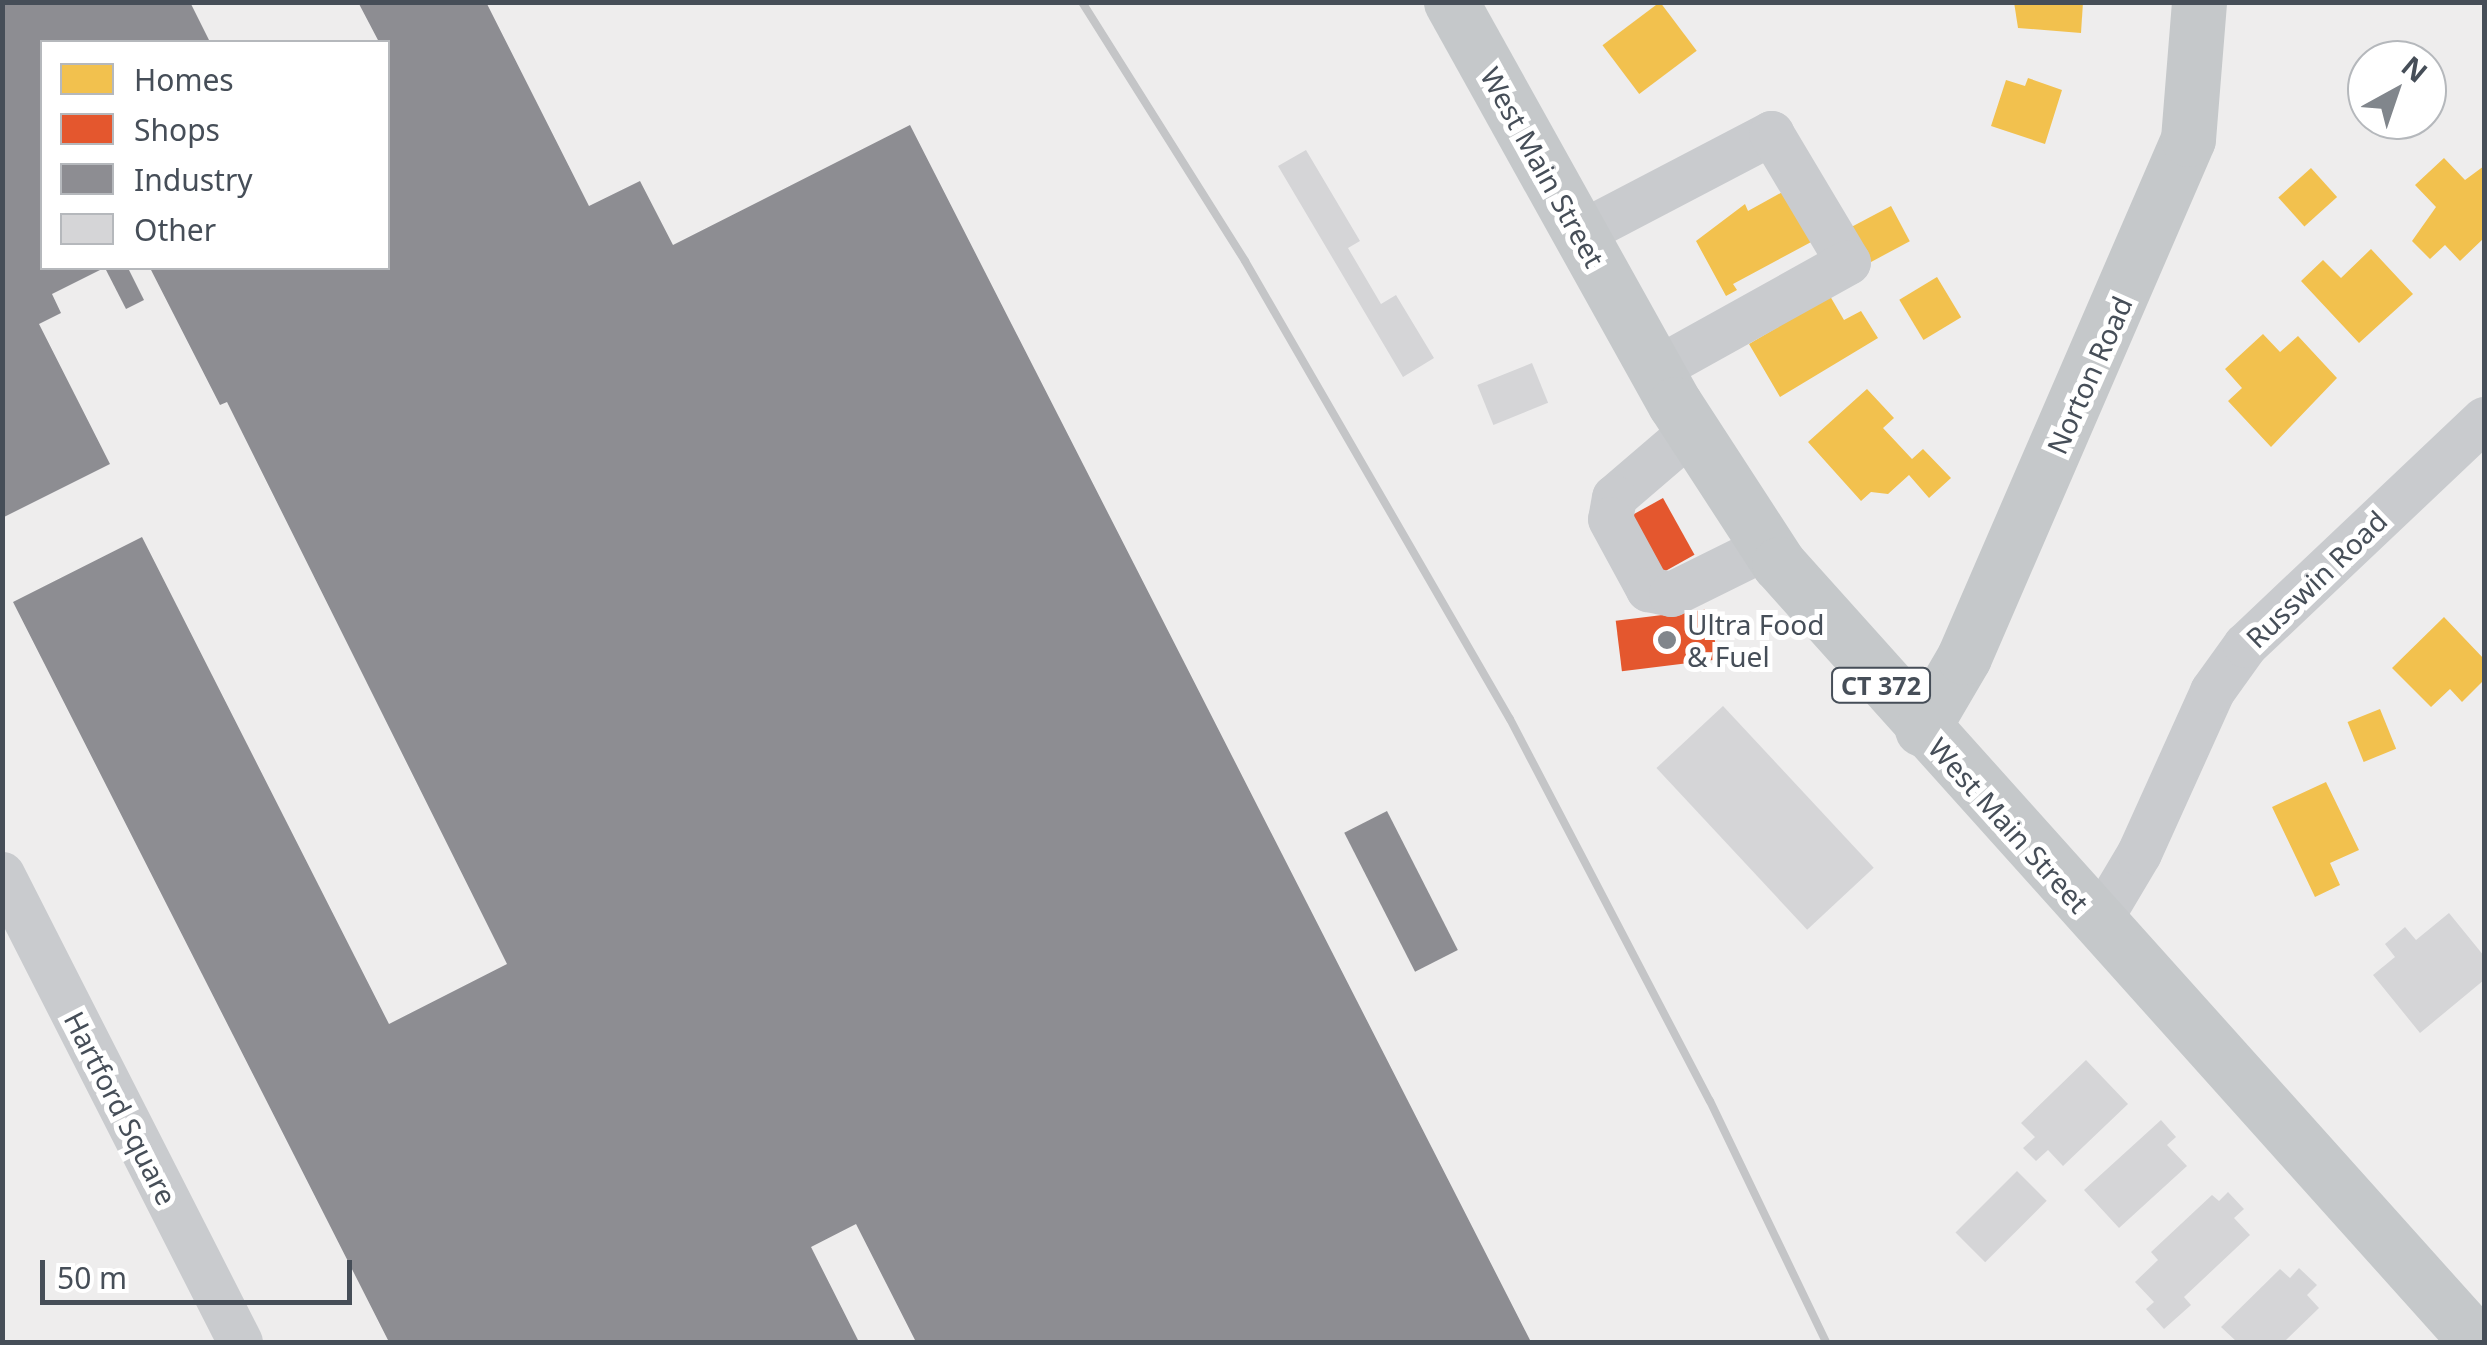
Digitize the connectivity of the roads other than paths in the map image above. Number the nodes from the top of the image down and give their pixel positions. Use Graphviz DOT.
graph roads {
  1 [pos="1451,2"];
  2 [pos="2199,2"];
  3 [pos="1580,233"];
  4 [pos="1656,370"];
  5 [pos="2484,419"];
  6 [pos="1691,431"];
  7 [pos="1766,548"];
  8 [pos="1922,730"];
  9 [pos="2,874"];
  10 [pos="2098,922"];
  11 [pos="240,1342"];
  12 [pos="2477,1342"];
  1 -- 3 [label="main road, West Main Street / CT 372"];
  2 -- 8 [label="main road, Norton Road"];
  3 -- 4 [label="main road, West Main Street / CT 372"];
  3 -- 4 [label="street"];
  4 -- 6 [label="main road, West Main Street / CT 372"];
  5 -- 10 [label="street, Russwin Road"];
  6 -- 7 [label="main road, West Main Street / CT 372"];
  6 -- 7 [label="street"];
  7 -- 8 [label="main road, West Main Street / CT 372"];
  8 -- 10 [label="main road, West Main Street / CT 372"];
  9 -- 11 [label="street, Hartford Square"];
  10 -- 12 [label="main road, West Main Street / CT 372"];
}
